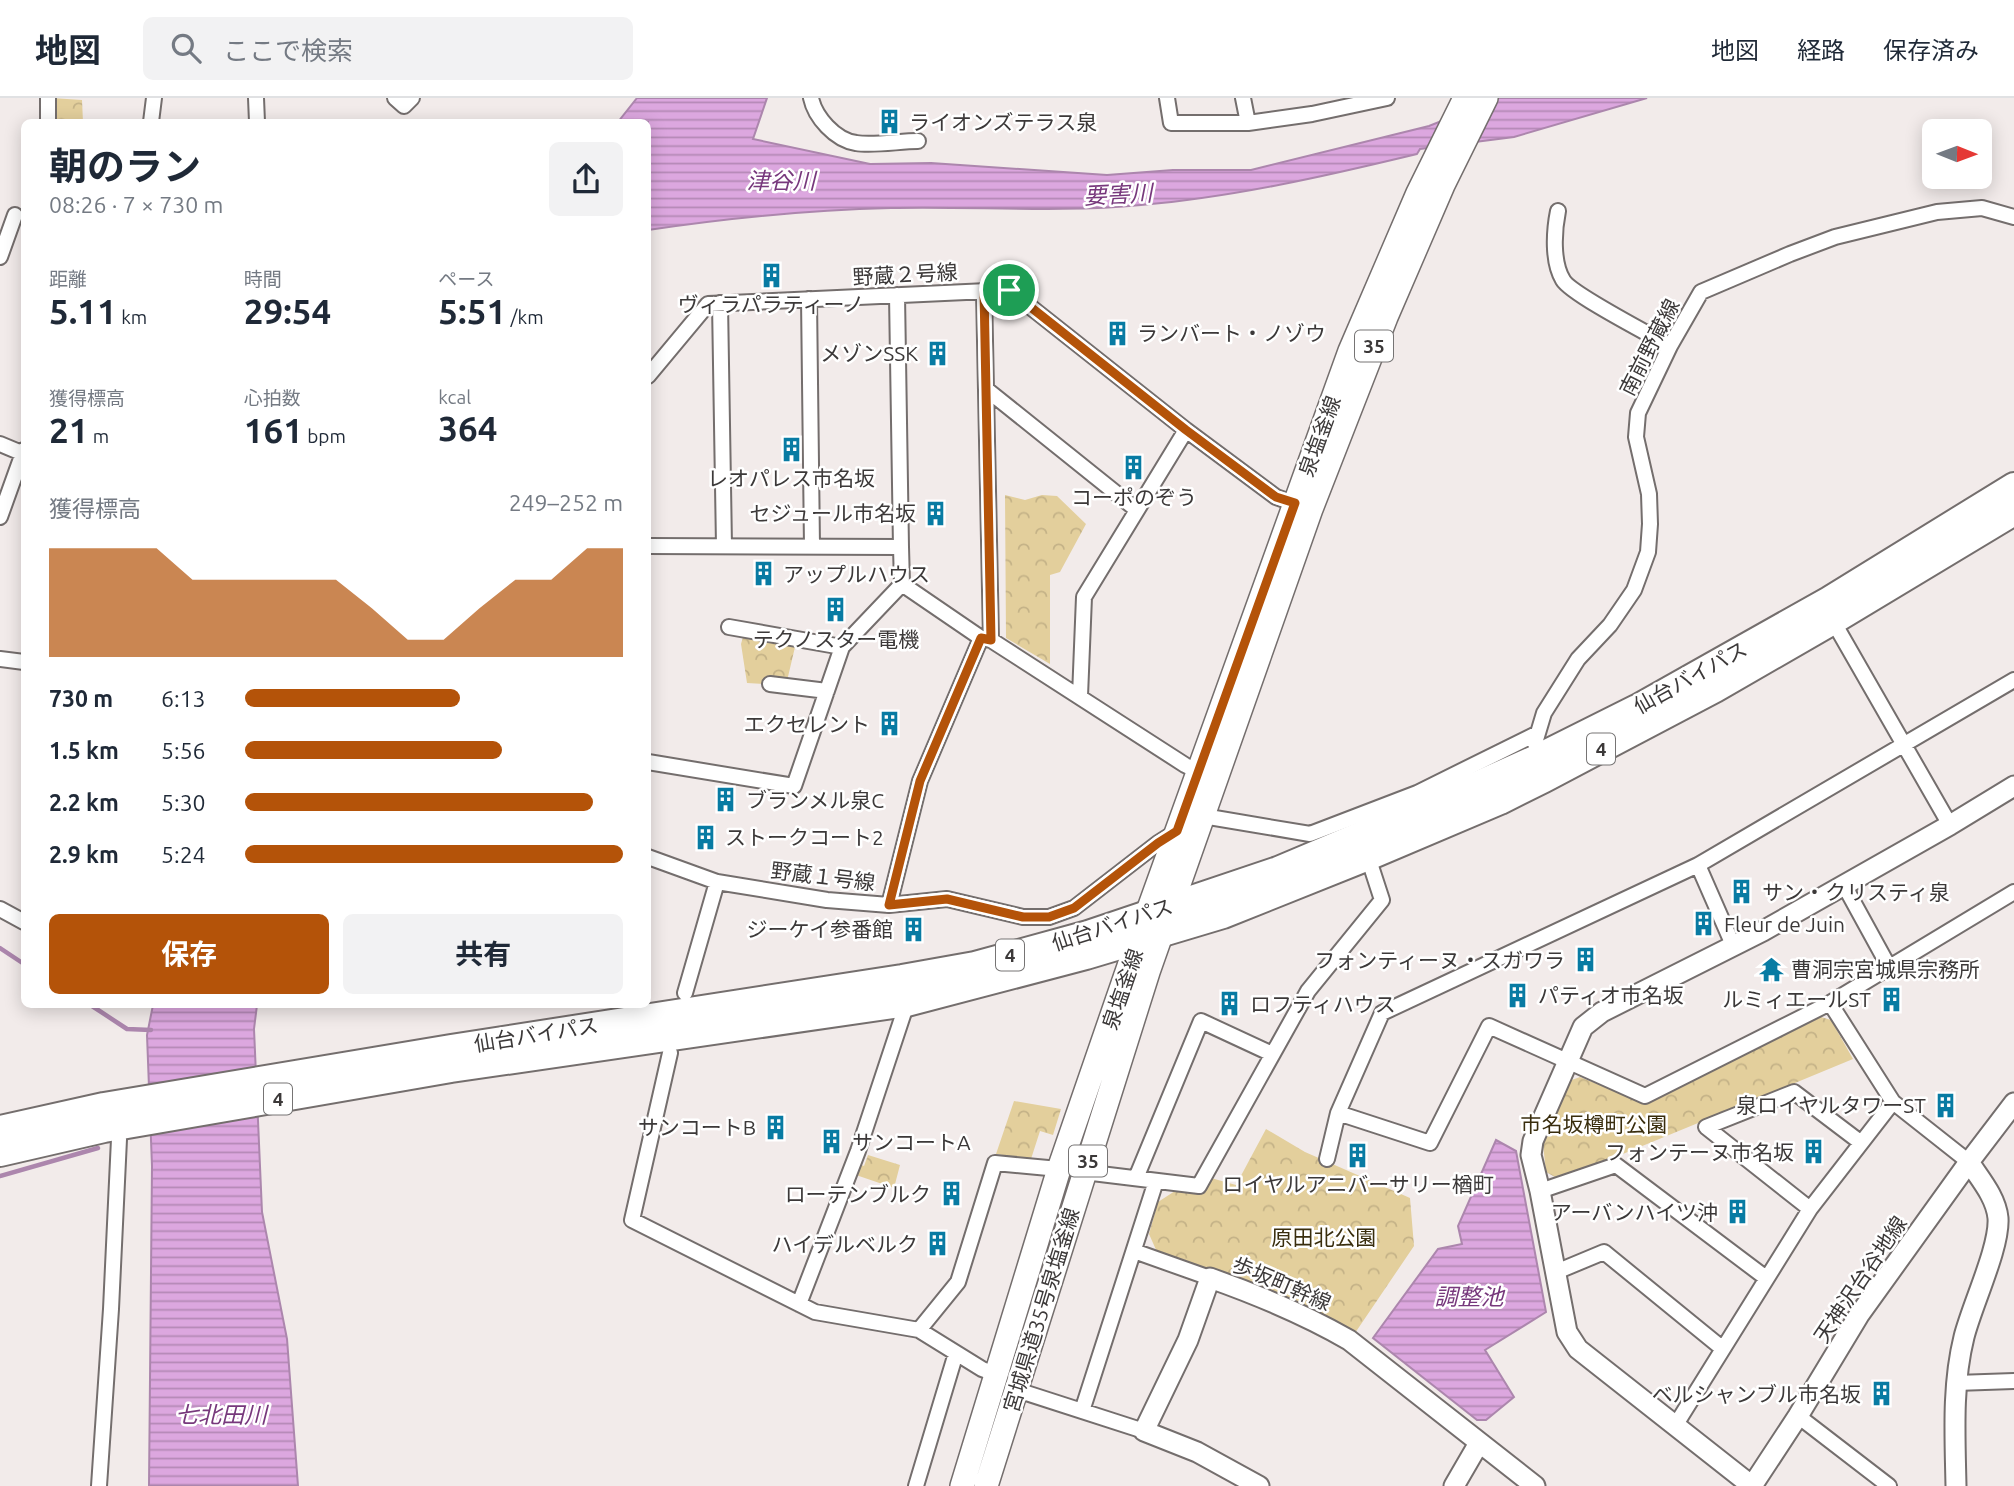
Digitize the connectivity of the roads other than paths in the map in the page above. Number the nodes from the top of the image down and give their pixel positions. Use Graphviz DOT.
graph roads {
  1 [pos="48,98"];
  2 [pos="154,98"];
  3 [pos="256,98"];
  4 [pos="395,98"];
  5 [pos="412,98"];
  6 [pos="811,98"];
  7 [pos="1167,98"];
  8 [pos="1243,98"];
  9 [pos="1387,98"];
  10 [pos="1465,98"];
  11 [pos="1486,98"];
  12 [pos="48,119"];
  13 [pos="151,119"];
  14 [pos="257,119"];
  15 [pos="1248,123"];
  16 [pos="918,141"];
  17 [pos="1432,186"];
  18 [pos="0,210"];
  19 [pos="1558,211"];
  20 [pos="20,217"];
  21 [pos="2014,217"];
  22 [pos="0,257"];
  23 [pos="984,291"];
  24 [pos="897,295"];
  25 [pos="809,299"];
  26 [pos="720,303"];
  27 [pos="1670,346"];
  28 [pos="651,372"];
  29 [pos="986,389"];
  30 [pos="1186,430"];
  31 [pos="0,444"];
  32 [pos="21,451"];
  33 [pos="21,460"];
  34 [pos="2014,486"];
  35 [pos="1303,506"];
  36 [pos="1137,510"];
  37 [pos="2014,512"];
  38 [pos="0,517"];
  39 [pos="651,546"];
  40 [pos="724,546"];
  41 [pos="812,546"];
  42 [pos="901,547"];
  43 [pos="902,584"];
  44 [pos="1833,621"];
  45 [pos="729,626"];
  46 [pos="986,639"];
  47 [pos="842,647"];
  48 [pos="0,659"];
  49 [pos="21,662"];
  50 [pos="2014,680"];
  51 [pos="770,684"];
  52 [pos="827,691"];
  53 [pos="1080,696"];
  54 [pos="1539,745"];
  55 [pos="1904,745"];
  56 [pos="651,762"];
  57 [pos="1199,772"];
  58 [pos="2014,786"];
  59 [pos="1203,816"];
  60 [pos="1951,825"];
  61 [pos="1177,831"];
  62 [pos="1368,857"];
  63 [pos="651,858"];
  64 [pos="1698,865"];
  65 [pos="717,882"];
  66 [pos="1843,885"];
  67 [pos="2014,892"];
  68 [pos="889,905"];
  69 [pos="0,909"];
  70 [pos="21,920"];
  71 [pos="1155,923"];
  72 [pos="1733,945"];
  73 [pos="1889,967"];
  74 [pos="684,993"];
  75 [pos="907,1003"];
  76 [pos="1830,1003"];
  77 [pos="670,1053"];
  78 [pos="1272,1054"];
  79 [pos="451,1058"];
  80 [pos="1566,1062"];
  81 [pos="1893,1102"];
  82 [pos="2014,1103"];
  83 [pos="1338,1113"];
  84 [pos="109,1125"];
  85 [pos="0,1129"];
  86 [pos="1860,1142"];
  87 [pos="0,1153"];
  88 [pos="1327,1159"];
  89 [pos="1969,1162"];
  90 [pos="1059,1169"];
  91 [pos="1084,1172"];
  92 [pos="1136,1178"];
  93 [pos="1156,1181"];
  94 [pos="1540,1191"];
  95 [pos="1810,1209"];
  96 [pos="1134,1251"];
  97 [pos="1556,1272"];
  98 [pos="1210,1278"];
  99 [pos="1766,1278"];
  100 [pos="799,1304"];
  101 [pos="919,1330"];
  102 [pos="1723,1349"];
  103 [pos="956,1353"];
  104 [pos="995,1374"];
  105 [pos="2014,1381"];
  106 [pos="1956,1382"];
  107 [pos="1017,1390"];
  108 [pos="1083,1411"];
  109 [pos="1798,1416"];
  110 [pos="1675,1426"];
  111 [pos="1144,1431"];
  112 [pos="1479,1443"];
  113 [pos="1228,1478"];
  114 [pos="99,1486"];
  115 [pos="916,1486"];
  116 [pos="962,1486"];
  117 [pos="986,1486"];
  118 [pos="1259,1486"];
  119 [pos="1454,1486"];
  120 [pos="1535,1486"];
  121 [pos="1752,1486"];
  122 [pos="1889,1486"];
  123 [pos="1956,1486"];
  1 -- 12 [label="street"];
  2 -- 13 [label="street"];
  3 -- 14 [label="street"];
  4 -- 5 [label="street"];
  6 -- 16 [label="street"];
  7 -- 15 [label="street"];
  8 -- 15 [label="street"];
  9 -- 15 [label="street"];
  10 -- 17 [label="main road, 35"];
  11 -- 17 [label="main road, 35"];
  17 -- 35 [label="main road, 泉塩釜線 / 35"];
  18 -- 20 [label="street"];
  19 -- 27 [label="street"];
  20 -- 22 [label="street"];
  21 -- 27 [label="street, 南前野蔵線"];
  23 -- 24 [label="street, 野蔵２号線"];
  23 -- 29 [label="street"];
  23 -- 30 [label="street, 野蔵２号線"];
  24 -- 25 [label="street, 野蔵２号線"];
  24 -- 42 [label="street"];
  25 -- 26 [label="street, 野蔵２号線"];
  25 -- 41 [label="street"];
  26 -- 28 [label="street"];
  26 -- 40 [label="street"];
  27 -- 54 [label="street, 南前野蔵線"];
  29 -- 36 [label="street"];
  29 -- 46 [label="street"];
  30 -- 35 [label="street, 野蔵２号線"];
  30 -- 36 [label="street"];
  31 -- 32 [label="street"];
  33 -- 38 [label="street"];
  34 -- 54 [label="highway, 仙台バイパス / 4"];
  35 -- 57 [label="main road, 泉塩釜線 / 35"];
  35 -- 59 [label="main road, 35"];
  36 -- 53 [label="street"];
  37 -- 44 [label="highway, 仙台バイパス / 4"];
  39 -- 40 [label="street"];
  40 -- 41 [label="street"];
  41 -- 42 [label="street"];
  42 -- 43 [label="street"];
  43 -- 46 [label="street"];
  43 -- 47 [label="street"];
  44 -- 55 [label="street"];
  44 -- 62 [label="highway, 仙台バイパス / 4"];
  45 -- 47 [label="street"];
  46 -- 53 [label="street"];
  46 -- 68 [label="street"];
  47 -- 52 [label="street"];
  48 -- 49 [label="street"];
  50 -- 55 [label="street"];
  51 -- 52 [label="street"];
  52 -- 56 [label="street"];
  53 -- 57 [label="street"];
  54 -- 59 [label="street"];
  54 -- 71 [label="highway, 仙台バイパス / 4"];
  55 -- 60 [label="street"];
  55 -- 64 [label="street"];
  57 -- 61 [label="main road, 泉塩釜線 / 35"];
  58 -- 60 [label="street"];
  59 -- 71 [label="main road, 35"];
  60 -- 66 [label="street"];
  61 -- 68 [label="street, 野蔵１号線"];
  61 -- 71 [label="main road, 泉塩釜線 / 35"];
  62 -- 71 [label="highway, 仙台バイパス / 4"];
  62 -- 78 [label="street"];
  63 -- 65 [label="street, 野蔵１号線"];
  64 -- 72 [label="street"];
  64 -- 83 [label="street"];
  65 -- 68 [label="street, 野蔵１号線"];
  65 -- 74 [label="street"];
  66 -- 72 [label="street"];
  66 -- 73 [label="street"];
  67 -- 73 [label="street"];
  69 -- 70 [label="street"];
  71 -- 75 [label="highway, 仙台バイパス / 4"];
  71 -- 79 [label="highway, 仙台バイパス / 4"];
  71 -- 90 [label="main road, 泉塩釜線 / 35"];
  71 -- 91 [label="main road, 宮城県道35号泉塩釜線 / 35"];
  72 -- 80 [label="street"];
  73 -- 76 [label="street"];
  75 -- 79 [label="highway, 仙台バイパス / 4"];
  75 -- 100 [label="street"];
  76 -- 80 [label="street"];
  76 -- 81 [label="street"];
  77 -- 100 [label="street"];
  78 -- 92 [label="street"];
  78 -- 93 [label="street"];
  79 -- 84 [label="highway, 仙台バイパス / 4"];
  80 -- 83 [label="street"];
  80 -- 94 [label="street"];
  81 -- 86 [label="street"];
  81 -- 89 [label="street"];
  82 -- 89 [label="street, 天神沢台谷地線"];
  83 -- 88 [label="street"];
  84 -- 85 [label="highway, 仙台バイパス / 4"];
  84 -- 87 [label="highway, 仙台バイパス / 4"];
  84 -- 114 [label="street"];
  86 -- 95 [label="street"];
  86 -- 95 [label="street"];
  89 -- 106 [label="street"];
  89 -- 109 [label="street, 天神沢台谷地線"];
  90 -- 101 [label="street"];
  90 -- 104 [label="main road, 泉塩釜線 / 35"];
  91 -- 92 [label="street"];
  91 -- 107 [label="main road, 宮城県道35号泉塩釜線 / 35"];
  92 -- 93 [label="street"];
  93 -- 96 [label="street"];
  94 -- 97 [label="street"];
  94 -- 99 [label="street"];
  95 -- 99 [label="street"];
  96 -- 98 [label="street"];
  96 -- 108 [label="street"];
  97 -- 102 [label="street"];
  97 -- 110 [label="street"];
  98 -- 111 [label="street, 歩坂町幹線"];
  98 -- 112 [label="street, 歩坂町幹線"];
  99 -- 102 [label="street"];
  100 -- 101 [label="street"];
  101 -- 103 [label="street"];
  102 -- 110 [label="street"];
  103 -- 104 [label="street"];
  103 -- 115 [label="street"];
  104 -- 116 [label="main road, 泉塩釜線 / 35"];
  105 -- 106 [label="street"];
  106 -- 123 [label="street"];
  107 -- 108 [label="street"];
  107 -- 117 [label="main road, 宮城県道35号泉塩釜線 / 35"];
  108 -- 111 [label="street"];
  109 -- 121 [label="street, 天神沢台谷地線"];
  109 -- 122 [label="street"];
  110 -- 121 [label="street"];
  111 -- 113 [label="street"];
  112 -- 119 [label="street"];
  112 -- 120 [label="street, 歩坂町幹線"];
  113 -- 118 [label="street"];
}
